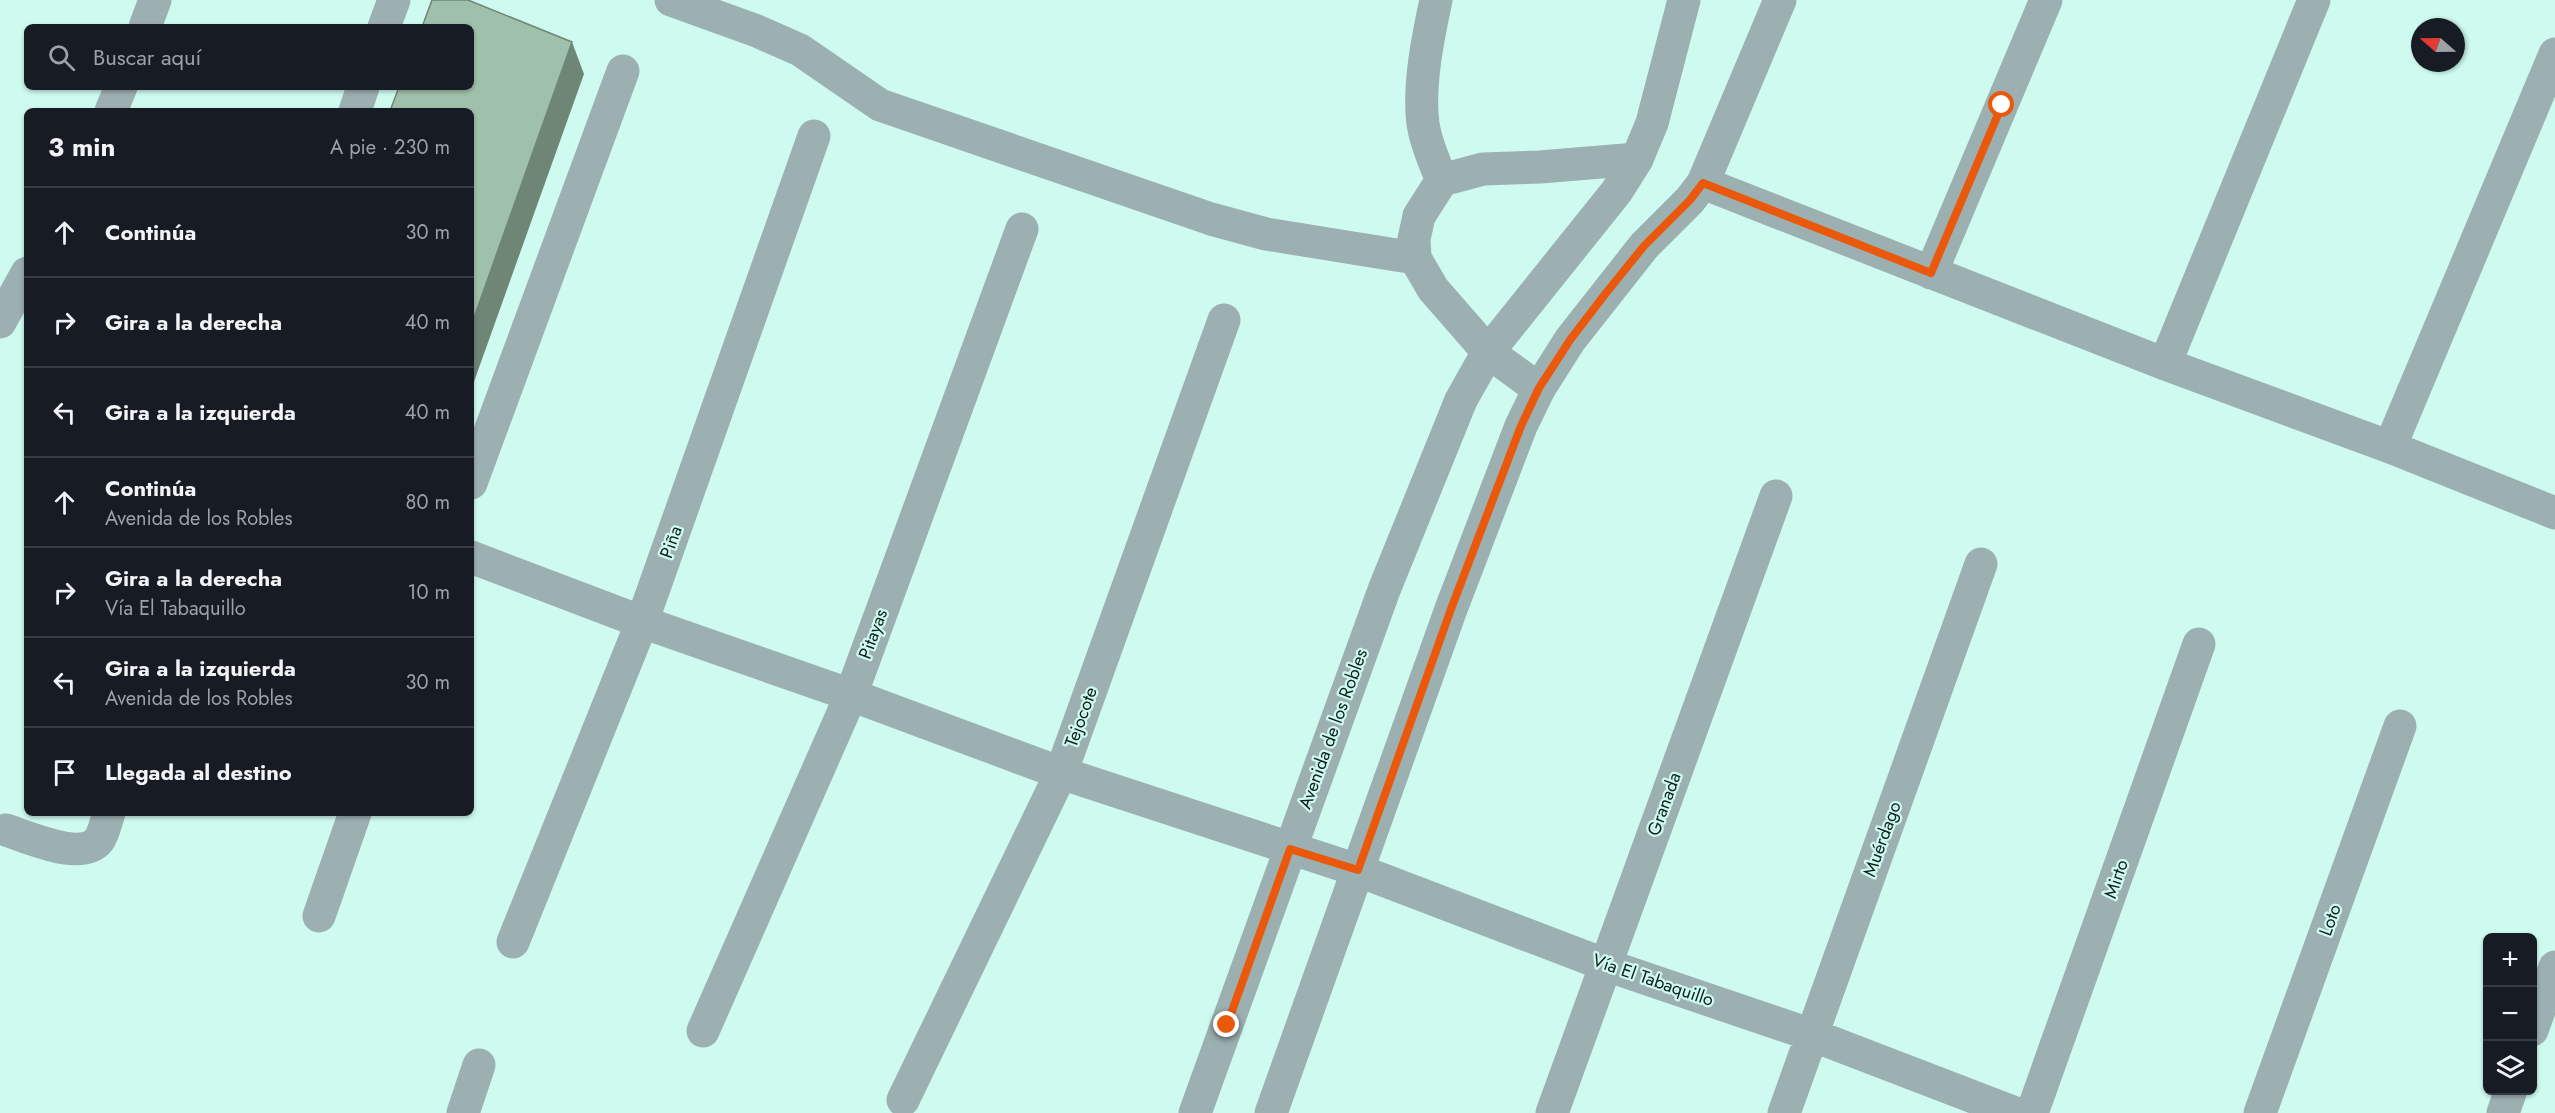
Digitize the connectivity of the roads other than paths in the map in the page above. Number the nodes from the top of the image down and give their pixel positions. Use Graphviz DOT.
graph roads {
  1 [pos="155,0"];
  2 [pos="393,0"];
  3 [pos="671,0"];
  4 [pos="1436,0"];
  5 [pos="1684,0"];
  6 [pos="1780,0"];
  7 [pos="2046,0"];
  8 [pos="2314,0"];
  9 [pos="146,24"];
  10 [pos="385,24"];
  11 [pos="2555,54"];
  12 [pos="622,70"];
  13 [pos="120,90"];
  14 [pos="362,90"];
  15 [pos="112,108"];
  16 [pos="356,108"];
  17 [pos="814,136"];
  18 [pos="1637,159"];
  19 [pos="1442,180"];
  20 [pos="1703,183"];
  21 [pos="1022,229"];
  22 [pos="1415,258"];
  23 [pos="1931,273"];
  24 [pos="24,278"];
  25 [pos="2,314"];
  26 [pos="1224,320"];
  27 [pos="1488,352"];
  28 [pos="2165,364"];
  29 [pos="1539,388"];
  30 [pos="2390,447"];
  31 [pos="474,475"];
  32 [pos="1776,496"];
  33 [pos="2555,513"];
  34 [pos="474,558"];
  35 [pos="1981,564"];
  36 [pos="642,622"];
  37 [pos="2199,644"];
  38 [pos="851,695"];
  39 [pos="2400,726"];
  40 [pos="1061,773"];
  41 [pos="108,816"];
  42 [pos="354,816"];
  43 [pos="6,830"];
  44 [pos="1290,849"];
  45 [pos="1358,870"];
  46 [pos="319,916"];
  47 [pos="513,942"];
  48 [pos="1606,965"];
  49 [pos="2555,968"];
  50 [pos="2537,1017"];
  51 [pos="703,1031"];
  52 [pos="1812,1035"];
  53 [pos="478,1065"];
  54 [pos="2509,1095"];
  55 [pos="903,1100"];
  56 [pos="464,1113"];
  57 [pos="1195,1113"];
  58 [pos="1271,1113"];
  59 [pos="1552,1113"];
  60 [pos="1784,1113"];
  61 [pos="2015,1113"];
  62 [pos="2032,1113"];
  63 [pos="2260,1113"];
  64 [pos="2503,1113"];
  1 -- 9 [label="street"];
  2 -- 10 [label="street"];
  3 -- 22 [label="street"];
  4 -- 19 [label="street"];
  5 -- 18 [label="street, Avenida de los Robles"];
  6 -- 20 [label="street"];
  7 -- 23 [label="street"];
  8 -- 28 [label="street"];
  11 -- 30 [label="street"];
  12 -- 31 [label="street"];
  13 -- 15 [label="street"];
  14 -- 16 [label="street"];
  17 -- 36 [label="street, Piña"];
  18 -- 19 [label="street"];
  18 -- 27 [label="street, Avenida de los Robles"];
  19 -- 22 [label="street"];
  20 -- 23 [label="street"];
  20 -- 29 [label="street"];
  21 -- 38 [label="street, Pitayas"];
  22 -- 27 [label="street"];
  23 -- 28 [label="street"];
  24 -- 25 [label="street"];
  26 -- 40 [label="street, Tejocote"];
  27 -- 29 [label="street"];
  27 -- 44 [label="street, Avenida de los Robles"];
  28 -- 30 [label="street"];
  29 -- 45 [label="street"];
  30 -- 33 [label="street"];
  32 -- 48 [label="street, Granada"];
  34 -- 36 [label="street, Vía El Tabaquillo"];
  35 -- 52 [label="street, Muérdago"];
  36 -- 38 [label="street, Vía El Tabaquillo"];
  36 -- 47 [label="street, Piña"];
  37 -- 62 [label="street, Mirto"];
  38 -- 40 [label="street, Vía El Tabaquillo"];
  38 -- 51 [label="street, Pitayas"];
  39 -- 63 [label="street, Loto"];
  40 -- 44 [label="street, Vía El Tabaquillo"];
  40 -- 55 [label="street, Tejocote"];
  41 -- 43 [label="street"];
  42 -- 46 [label="street"];
  44 -- 45 [label="street, Vía El Tabaquillo"];
  44 -- 57 [label="street, Avenida de los Robles"];
  45 -- 48 [label="street, Vía El Tabaquillo"];
  45 -- 58 [label="street"];
  48 -- 52 [label="street, Vía El Tabaquillo"];
  48 -- 59 [label="street, Granada"];
  49 -- 50 [label="street"];
  52 -- 60 [label="street, Muérdago"];
  52 -- 61 [label="street, Vía El Tabaquillo"];
  53 -- 56 [label="street"];
  54 -- 64 [label="street"];
}
